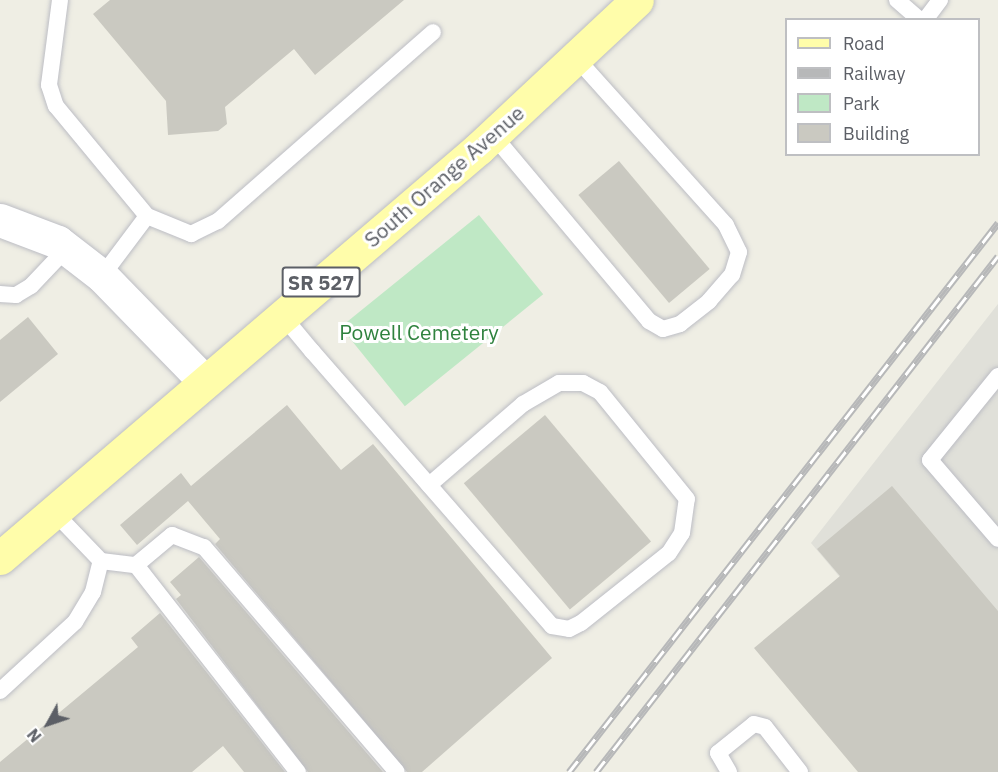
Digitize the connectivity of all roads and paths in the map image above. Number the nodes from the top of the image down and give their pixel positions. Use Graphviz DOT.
graph roads {
  1 [pos="60,0"];
  2 [pos="637,0"];
  3 [pos="897,0"];
  4 [pos="940,0"];
  5 [pos="918,18"];
  6 [pos="926,18"];
  7 [pos="434,32"];
  8 [pos="576,58"];
  9 [pos="493,135"];
  10 [pos="147,216"];
  11 [pos="0,220"];
  12 [pos="66,249"];
  13 [pos="102,276"];
  14 [pos="0,294"];
  15 [pos="282,315"];
  16 [pos="998,376"];
  17 [pos="204,381"];
  18 [pos="429,485"];
  19 [pos="53,511"];
  20 [pos="998,539"];
  21 [pos="0,558"];
  22 [pos="101,561"];
  23 [pos="136,565"];
  24 [pos="0,691"];
  25 [pos="298,772"];
  26 [pos="397,772"];
  27 [pos="729,772"];
  28 [pos="800,772"];
  1 -- 10 [label="lane"];
  2 -- 8 [label="main road, South Orange Avenue / SR 527"];
  3 -- 5 [label="lane"];
  4 -- 6 [label="lane"];
  7 -- 10 [label="lane"];
  8 -- 9 [label="main road, South Orange Avenue / SR 527"];
  8 -- 9 [label="lane"];
  9 -- 15 [label="main road, South Orange Avenue / SR 527"];
  10 -- 13 [label="lane"];
  11 -- 12 [label="street"];
  12 -- 13 [label="street"];
  12 -- 14 [label="lane"];
  13 -- 17 [label="street"];
  15 -- 17 [label="main road, South Orange Avenue / SR 527"];
  15 -- 18 [label="lane"];
  16 -- 20 [label="lane"];
  17 -- 19 [label="main road, South Orange Avenue / SR 527"];
  18 -- 18 [label="lane"];
  19 -- 21 [label="main road, South Orange Avenue / SR 527"];
  19 -- 22 [label="lane"];
  22 -- 23 [label="lane"];
  22 -- 24 [label="lane"];
  23 -- 25 [label="lane"];
  23 -- 26 [label="lane"];
  27 -- 28 [label="lane"];
}
